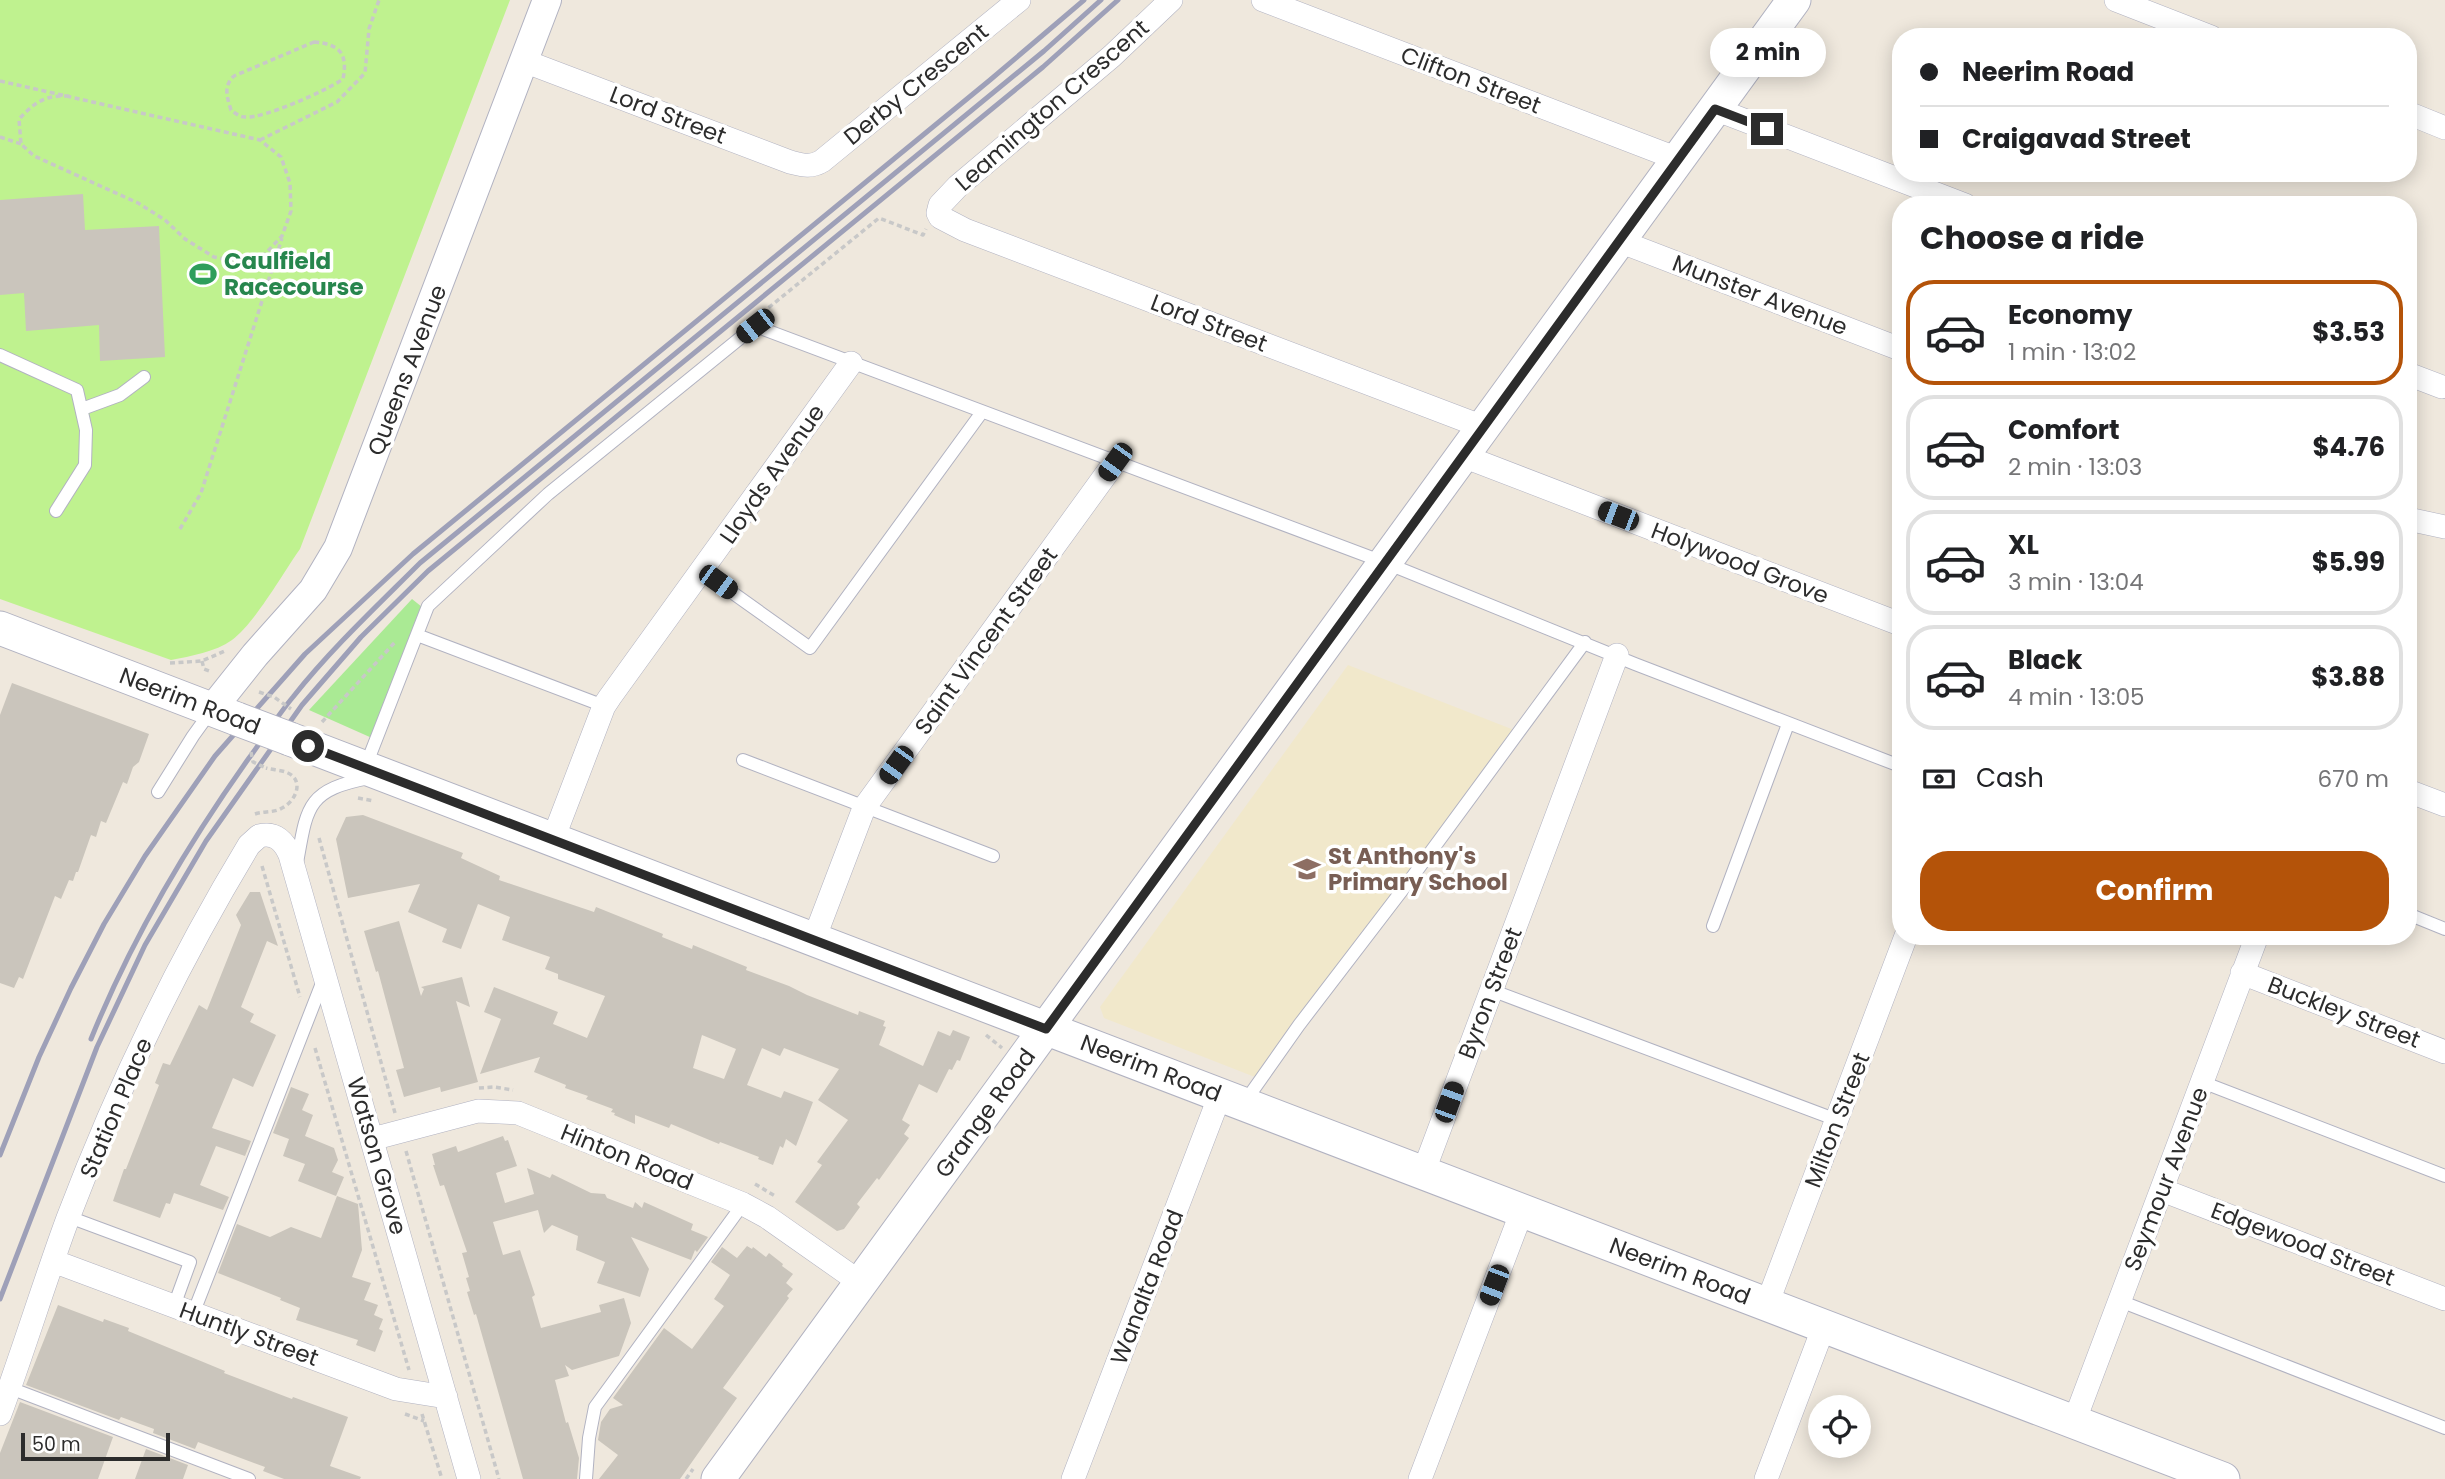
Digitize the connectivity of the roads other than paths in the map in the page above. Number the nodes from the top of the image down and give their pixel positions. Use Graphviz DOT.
graph roads {
  1 [pos="547,0"];
  2 [pos="1019,0"];
  3 [pos="1171,0"];
  4 [pos="1263,0"];
  5 [pos="1794,0"];
  6 [pos="2116,0"];
  7 [pos="2188,28"];
  8 [pos="524,61"];
  9 [pos="1715,109"];
  10 [pos="2417,117"];
  11 [pos="2445,128"];
  12 [pos="1678,159"];
  13 [pos="812,165"];
  14 [pos="1892,177"];
  15 [pos="1905,182"];
  16 [pos="1942,196"];
  17 [pos="938,213"];
  18 [pos="1619,241"];
  19 [pos="1892,346"];
  20 [pos="0,355"];
  21 [pos="851,363"];
  22 [pos="144,377"];
  23 [pos="2417,377"];
  24 [pos="2442,387"];
  25 [pos="82,409"];
  26 [pos="982,412"];
  27 [pos="1483,427"];
  28 [pos="1463,456"];
  29 [pos="1115,462"];
  30 [pos="56,511"];
  31 [pos="2417,521"];
  32 [pos="2445,527"];
  33 [pos="1386,563"];
  34 [pos="702,571"];
  35 [pos="1892,621"];
  36 [pos="0,628"];
  37 [pos="417,635"];
  38 [pos="1585,642"];
  39 [pos="1617,655"];
  40 [pos="604,706"];
  41 [pos="238,710"];
  42 [pos="1788,724"];
  43 [pos="743,760"];
  44 [pos="1892,763"];
  45 [pos="378,765"];
  46 [pos="158,792"];
  47 [pos="2417,794"];
  48 [pos="2445,805"];
  49 [pos="864,808"];
  50 [pos="277,837"];
  51 [pos="552,839"];
  52 [pos="993,856"];
  53 [pos="295,874"];
  54 [pos="2417,918"];
  55 [pos="1713,926"];
  56 [pos="2445,929"];
  57 [pos="814,939"];
  58 [pos="1903,945"];
  59 [pos="2253,945"];
  60 [pos="2242,973"];
  61 [pos="324,976"];
  62 [pos="1491,990"];
  63 [pos="1046,1029"];
  64 [pos="2445,1052"];
  65 [pos="2202,1082"];
  66 [pos="1232,1100"];
  67 [pos="1837,1120"];
  68 [pos="372,1139"];
  69 [pos="1423,1173"];
  70 [pos="2445,1177"];
  71 [pos="2162,1190"];
  72 [pos="743,1204"];
  73 [pos="1522,1211"];
  74 [pos="69,1217"];
  75 [pos="53,1261"];
  76 [pos="861,1283"];
  77 [pos="2445,1299"];
  78 [pos="2120,1301"];
  79 [pos="1767,1304"];
  80 [pos="184,1310"];
  81 [pos="1824,1326"];
  82 [pos="10,1388"];
  83 [pos="446,1397"];
  84 [pos="0,1414"];
  85 [pos="2074,1422"];
  86 [pos="2445,1428"];
  87 [pos="249,1479"];
  88 [pos="469,1479"];
  89 [pos="586,1479"];
  90 [pos="718,1479"];
  91 [pos="1073,1479"];
  92 [pos="1420,1479"];
  93 [pos="1766,1479"];
  94 [pos="2223,1479"];
  1 -- 8 [label="street, Queens Avenue"];
  2 -- 13 [label="street, Derby Crescent"];
  3 -- 17 [label="street, Leamington Crescent"];
  4 -- 12 [label="street, Clifton Street"];
  5 -- 9 [label="main road, Grange Road"];
  6 -- 7 [label="street"];
  8 -- 13 [label="street, Lord Street"];
  8 -- 41 [label="street, Queens Avenue"];
  9 -- 12 [label="main road, Grange Road"];
  9 -- 14 [label="street"];
  10 -- 11 [label="street"];
  12 -- 18 [label="main road, Grange Road"];
  15 -- 16 [label="street"];
  17 -- 27 [label="street, Lord Street"];
  18 -- 19 [label="street, Munster Avenue"];
  18 -- 27 [label="main road, Grange Road"];
  20 -- 25 [label="lane"];
  21 -- 26 [label="lane"];
  21 -- 34 [label="street, Lloyds Avenue"];
  21 -- 37 [label="lane"];
  22 -- 25 [label="lane"];
  23 -- 24 [label="street"];
  25 -- 30 [label="lane"];
  26 -- 29 [label="lane"];
  26 -- 34 [label="lane"];
  27 -- 28 [label="main road, Grange Road"];
  28 -- 33 [label="main road, Grange Road"];
  28 -- 35 [label="street, Holywood Grove"];
  29 -- 33 [label="lane"];
  29 -- 49 [label="street, Saint Vincent Street"];
  31 -- 32 [label="street"];
  33 -- 38 [label="lane"];
  33 -- 63 [label="main road, Grange Road"];
  34 -- 40 [label="street, Lloyds Avenue"];
  36 -- 41 [label="main road, Neerim Road"];
  37 -- 40 [label="lane"];
  37 -- 45 [label="lane"];
  38 -- 39 [label="lane"];
  38 -- 66 [label="lane"];
  39 -- 42 [label="lane"];
  39 -- 62 [label="street, Byron Street"];
  40 -- 51 [label="street, Lloyds Avenue"];
  41 -- 45 [label="main road, Neerim Road, bridge"];
  41 -- 46 [label="lane"];
  42 -- 44 [label="lane"];
  42 -- 55 [label="lane"];
  43 -- 49 [label="lane"];
  45 -- 51 [label="main road, Neerim Road"];
  45 -- 53 [label="lane"];
  47 -- 48 [label="street"];
  49 -- 52 [label="lane"];
  49 -- 57 [label="street, Saint Vincent Street"];
  50 -- 53 [label="street, Watson Grove"];
  50 -- 74 [label="street, Station Place"];
  51 -- 57 [label="main road, Neerim Road"];
  53 -- 61 [label="street, Watson Grove"];
  54 -- 56 [label="lane"];
  57 -- 63 [label="main road, Neerim Road"];
  58 -- 67 [label="street, Milton Street"];
  59 -- 60 [label="street, Seymour Avenue"];
  60 -- 64 [label="street, Buckley Street"];
  60 -- 65 [label="street, Seymour Avenue"];
  61 -- 68 [label="street, Watson Grove"];
  61 -- 80 [label="lane"];
  62 -- 67 [label="lane"];
  62 -- 69 [label="street, Byron Street"];
  63 -- 66 [label="main road, Neerim Road"];
  63 -- 76 [label="main road, Grange Road"];
  65 -- 70 [label="lane"];
  65 -- 71 [label="street, Seymour Avenue"];
  66 -- 69 [label="main road, Neerim Road"];
  66 -- 91 [label="street, Wanalta Road"];
  67 -- 79 [label="street, Milton Street"];
  68 -- 72 [label="street, Hinton Road"];
  68 -- 83 [label="street, Watson Grove"];
  69 -- 73 [label="main road, Neerim Road"];
  71 -- 77 [label="street, Edgewood Street"];
  71 -- 78 [label="street, Seymour Avenue"];
  72 -- 76 [label="street, Hinton Road"];
  72 -- 89 [label="lane"];
  73 -- 79 [label="main road, Neerim Road"];
  73 -- 92 [label="street"];
  74 -- 75 [label="street, Station Place"];
  74 -- 80 [label="lane"];
  75 -- 80 [label="street, Huntly Street"];
  75 -- 82 [label="street, Station Place"];
  76 -- 90 [label="main road, Grange Road"];
  78 -- 85 [label="street, Seymour Avenue"];
  78 -- 86 [label="lane"];
  79 -- 81 [label="main road, Neerim Road"];
  80 -- 83 [label="street, Huntly Street"];
  81 -- 85 [label="main road, Neerim Road"];
  81 -- 93 [label="street"];
  82 -- 84 [label="street, Station Place"];
  82 -- 87 [label="lane"];
  83 -- 88 [label="street, Watson Grove"];
  85 -- 94 [label="main road, Neerim Road"];
}
